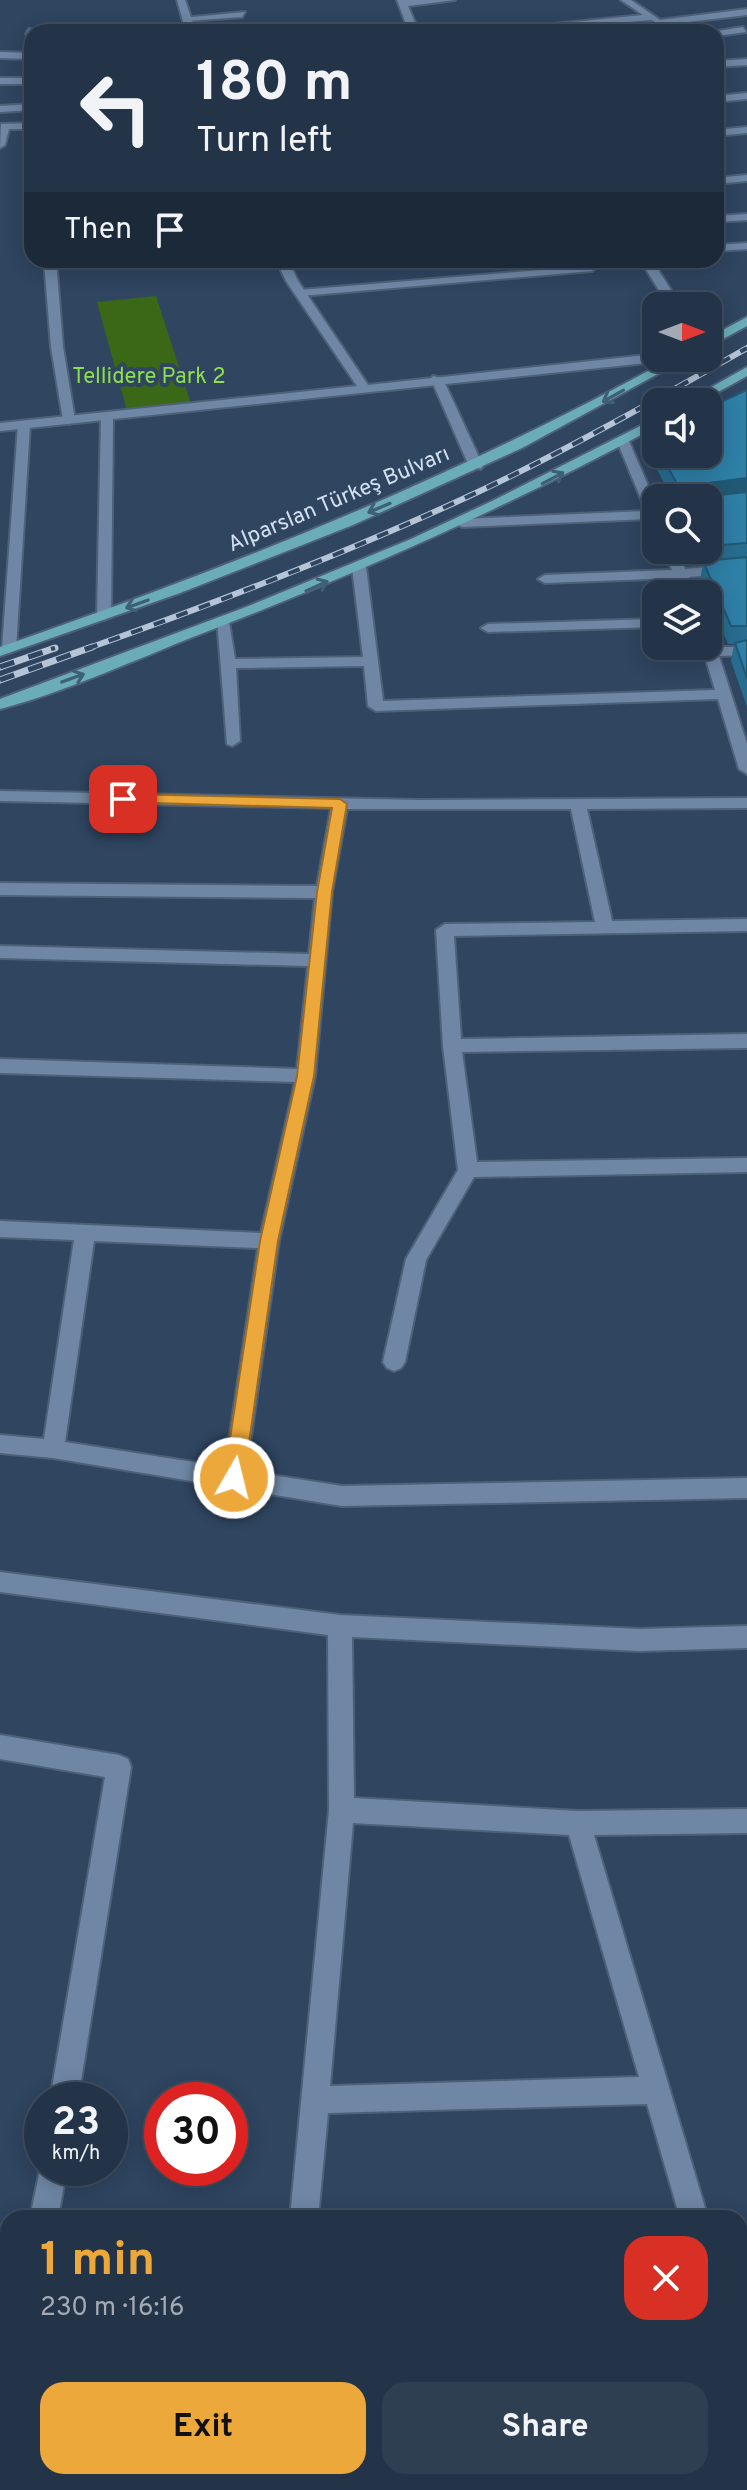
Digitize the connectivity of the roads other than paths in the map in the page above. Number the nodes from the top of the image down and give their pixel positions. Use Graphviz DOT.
graph roads {
  1 [pos="181,0"];
  2 [pos="451,0"];
  3 [pos="646,0"];
  4 [pos="628,1"];
  5 [pos="402,2"];
  6 [pos="747,12"];
  7 [pos="242,14"];
  8 [pos="728,15"];
  9 [pos="187,18"];
  10 [pos="658,20"];
  11 [pos="189,24"];
  12 [pos="411,24"];
  13 [pos="598,24"];
  14 [pos="663,24"];
  15 [pos="745,32"];
  16 [pos="724,33"];
  17 [pos="0,55"];
  18 [pos="24,56"];
  19 [pos="747,62"];
  20 [pos="724,63"];
  21 [pos="0,81"];
  22 [pos="24,81"];
  23 [pos="747,96"];
  24 [pos="724,98"];
  25 [pos="24,108"];
  26 [pos="0,109"];
  27 [pos="24,126"];
  28 [pos="747,130"];
  29 [pos="724,132"];
  30 [pos="0,145"];
  31 [pos="747,178"];
  32 [pos="724,180"];
  33 [pos="747,217"];
  34 [pos="724,218"];
  35 [pos="747,246"];
  36 [pos="724,247"];
  37 [pos="51,268"];
  38 [pos="286,268"];
  39 [pos="651,268"];
  40 [pos="588,269"];
  41 [pos="666,292"];
  42 [pos="300,293"];
  43 [pos="747,321"];
  44 [pos="722,335"];
  45 [pos="642,359"];
  46 [pos="747,371"];
  47 [pos="656,372"];
  48 [pos="437,379"];
  49 [pos="364,387"];
  50 [pos="716,388"];
  51 [pos="107,416"];
  52 [pos="69,420"];
  53 [pos="24,425"];
  54 [pos="0,427"];
  55 [pos="642,430"];
  56 [pos="623,441"];
  57 [pos="476,466"];
  58 [pos="642,486"];
  59 [pos="642,517"];
  60 [pos="462,523"];
  61 [pos="676,564"];
  62 [pos="359,567"];
  63 [pos="747,568"];
  64 [pos="681,574"];
  65 [pos="545,579"];
  66 [pos="683,580"];
  67 [pos="104,616"];
  68 [pos="222,622"];
  69 [pos="642,623"];
  70 [pos="488,628"];
  71 [pos="722,649"];
  72 [pos="4,651"];
  73 [pos="747,651"];
  74 [pos="714,660"];
  75 [pos="371,661"];
  76 [pos="228,664"];
  77 [pos="724,694"];
  78 [pos="0,704"];
  79 [pos="740,714"];
  80 [pos="232,741"];
  81 [pos="747,769"];
  82 [pos="0,796"];
  83 [pos="747,803"];
  84 [pos="340,804"];
  85 [pos="578,805"];
  86 [pos="0,889"];
  87 [pos="324,892"];
  88 [pos="747,925"];
  89 [pos="605,927"];
  90 [pos="0,952"];
  91 [pos="319,960"];
  92 [pos="747,1041"];
  93 [pos="452,1046"];
  94 [pos="0,1066"];
  95 [pos="306,1076"];
  96 [pos="747,1165"];
  97 [pos="468,1170"];
  98 [pos="0,1229"];
  99 [pos="85,1232"];
  100 [pos="269,1241"];
  101 [pos="394,1362"];
  102 [pos="0,1444"];
  103 [pos="53,1449"];
  104 [pos="234,1478"];
  105 [pos="747,1488"];
  106 [pos="0,1582"];
  107 [pos="340,1626"];
  108 [pos="747,1637"];
  109 [pos="0,1747"];
  110 [pos="342,1810"];
  111 [pos="747,1821"];
  112 [pos="578,1823"];
  113 [pos="67,2082"];
  114 [pos="657,2090"];
  115 [pos="315,2100"];
  116 [pos="50,2186"];
  117 [pos="45,2210"];
  118 [pos="305,2210"];
  119 [pos="692,2210"];
  1 -- 9 [label="street"];
  2 -- 5 [label="street"];
  3 -- 4 [label="street"];
  4 -- 10 [label="street"];
  5 -- 12 [label="street"];
  6 -- 8 [label="street"];
  7 -- 9 [label="street"];
  8 -- 10 [label="street"];
  8 -- 15 [label="street"];
  9 -- 11 [label="street"];
  10 -- 13 [label="street"];
  10 -- 14 [label="street"];
  15 -- 16 [label="street"];
  17 -- 18 [label="street"];
  19 -- 20 [label="street"];
  21 -- 22 [label="street"];
  23 -- 24 [label="street"];
  25 -- 26 [label="street"];
  27 -- 30 [label="street"];
  28 -- 29 [label="street"];
  31 -- 32 [label="street"];
  33 -- 34 [label="street"];
  35 -- 36 [label="street"];
  37 -- 52 [label="street"];
  38 -- 42 [label="street"];
  39 -- 41 [label="street"];
  40 -- 42 [label="street"];
  42 -- 49 [label="street"];
  43 -- 44 [label="main road"];
  45 -- 48 [label="street"];
  46 -- 50 [label="main road"];
  47 -- 57 [label="main road, Alparslan Türkeş Bulvarı, one-way"];
  48 -- 49 [label="street"];
  48 -- 57 [label="street"];
  49 -- 51 [label="street"];
  51 -- 52 [label="street"];
  51 -- 67 [label="street"];
  52 -- 53 [label="street"];
  53 -- 54 [label="street"];
  53 -- 72 [label="street"];
  55 -- 56 [label="main road"];
  56 -- 58 [label="street"];
  60 -- 56 [label="main road, one-way"];
  57 -- 67 [label="main road, Alparslan Türkeş Bulvarı, one-way"];
  59 -- 60 [label="street"];
  60 -- 62 [label="main road"];
  61 -- 64 [label="street"];
  68 -- 62 [label="main road, one-way"];
  62 -- 75 [label="street"];
  63 -- 64 [label="street"];
  64 -- 65 [label="street"];
  64 -- 66 [label="street"];
  67 -- 72 [label="main road, Alparslan Türkeş Bulvarı"];
  68 -- 76 [label="street"];
  78 -- 68 [label="main road, one-way"];
  69 -- 70 [label="street"];
  71 -- 73 [label="street"];
  74 -- 77 [label="street"];
  75 -- 76 [label="street"];
  75 -- 77 [label="street"];
  76 -- 80 [label="street"];
  77 -- 79 [label="street"];
  79 -- 81 [label="street"];
  82 -- 84 [label="street"];
  83 -- 85 [label="street"];
  84 -- 85 [label="street"];
  84 -- 87 [label="street"];
  85 -- 89 [label="street"];
  86 -- 87 [label="street"];
  87 -- 91 [label="street"];
  88 -- 89 [label="street"];
  89 -- 93 [label="street"];
  90 -- 91 [label="street"];
  91 -- 95 [label="street"];
  92 -- 93 [label="street"];
  93 -- 97 [label="street"];
  94 -- 95 [label="street"];
  95 -- 100 [label="street"];
  96 -- 97 [label="street"];
  97 -- 101 [label="street"];
  98 -- 99 [label="street"];
  99 -- 100 [label="street"];
  99 -- 103 [label="street"];
  100 -- 104 [label="street"];
  102 -- 103 [label="street"];
  103 -- 104 [label="street"];
  104 -- 105 [label="street"];
  106 -- 107 [label="street"];
  107 -- 108 [label="street"];
  107 -- 110 [label="street"];
  109 -- 113 [label="street"];
  110 -- 112 [label="street"];
  110 -- 115 [label="street"];
  111 -- 112 [label="street"];
  112 -- 114 [label="street"];
  114 -- 115 [label="street"];
  114 -- 119 [label="street"];
  115 -- 118 [label="street"];
  116 -- 117 [label="street"];
}
